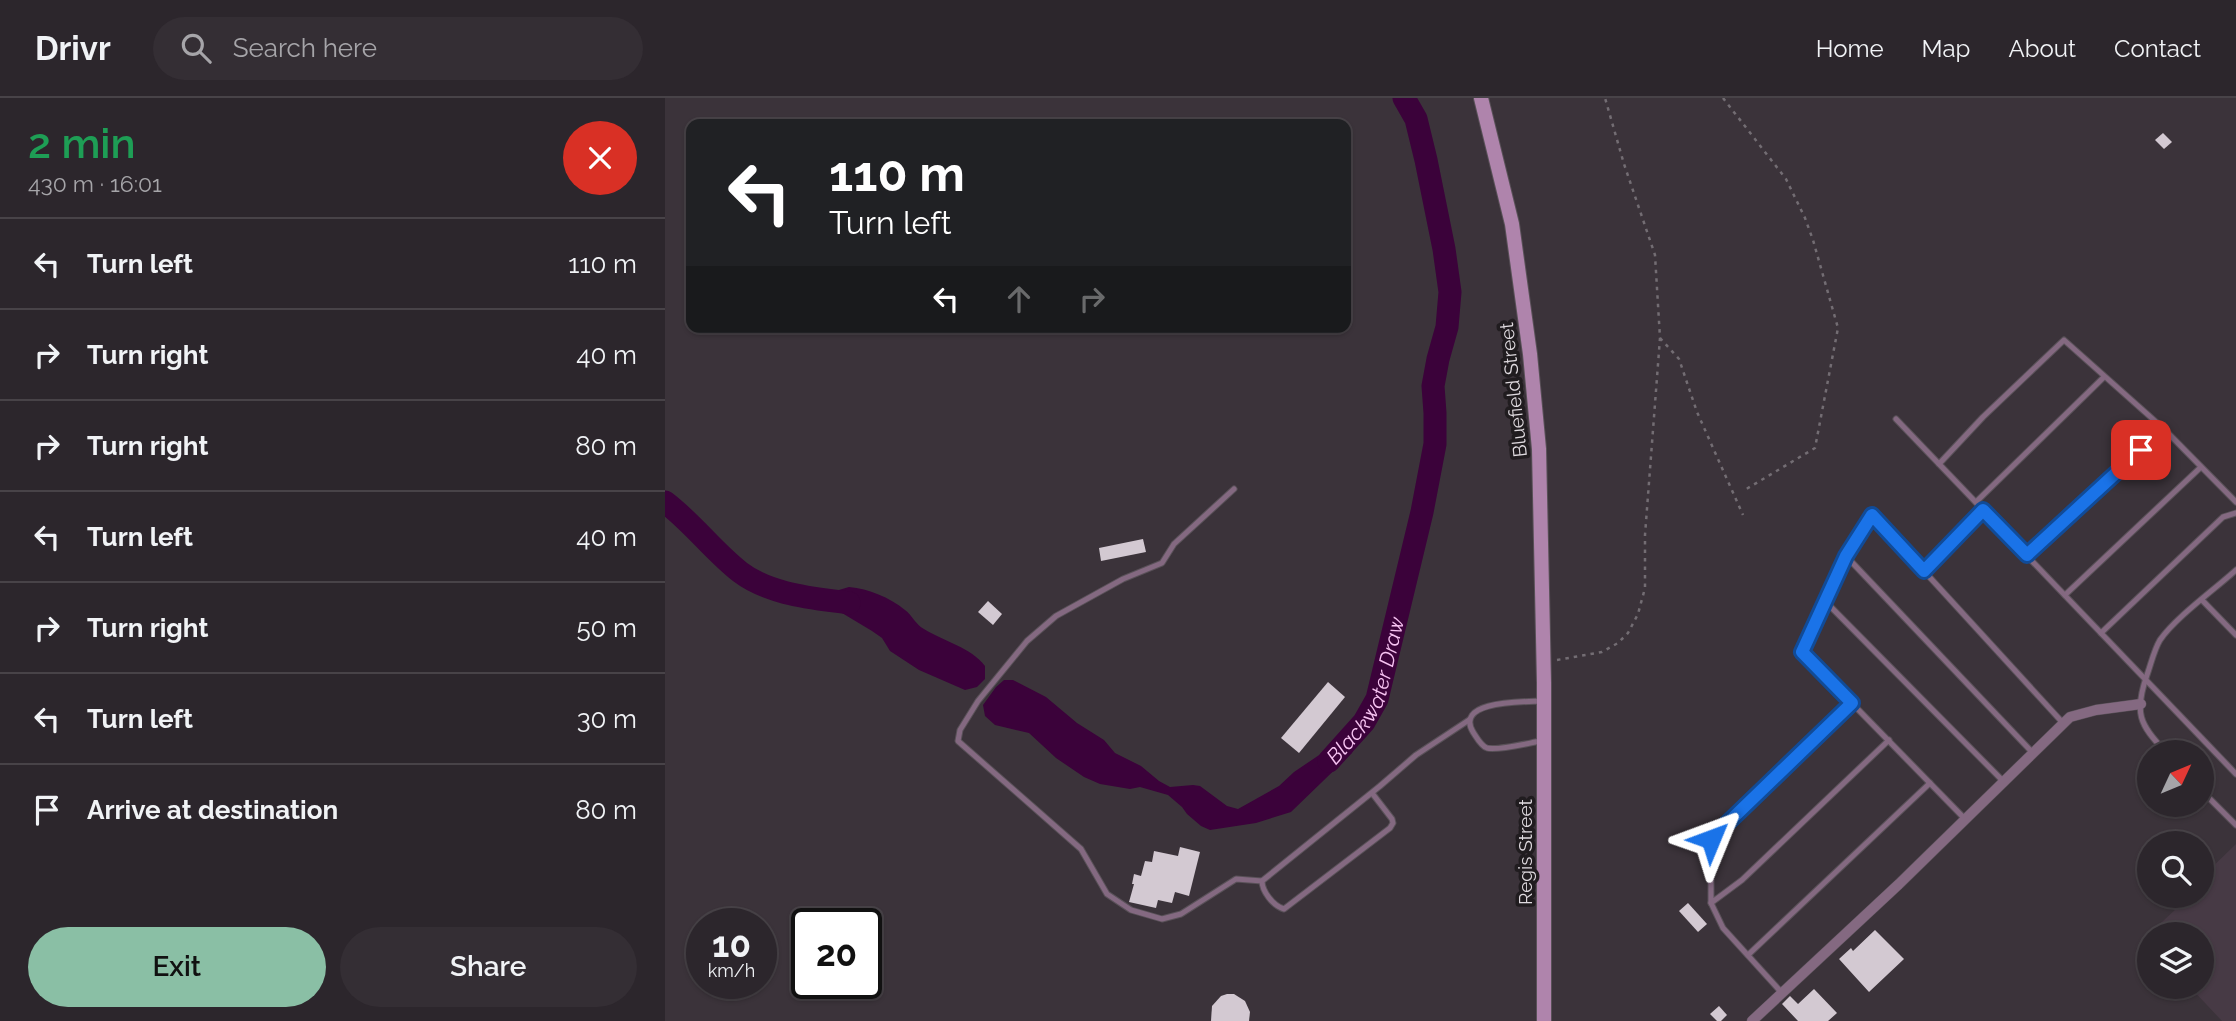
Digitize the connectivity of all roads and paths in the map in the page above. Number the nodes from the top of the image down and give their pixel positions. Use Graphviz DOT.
graph roads {
  1 [pos="1481,98"];
  2 [pos="1605,98"];
  3 [pos="1723,98"];
  4 [pos="1660,338"];
  5 [pos="2103,377"];
  6 [pos="1896,419"];
  7 [pos="2164,429"];
  8 [pos="1939,464"];
  9 [pos="2201,467"];
  10 [pos="1234,489"];
  11 [pos="1743,491"];
  12 [pos="1976,502"];
  13 [pos="2236,502"];
  14 [pos="1983,510"];
  15 [pos="2236,513"];
  16 [pos="1743,515"];
  17 [pos="2027,555"];
  18 [pos="1846,556"];
  19 [pos="1924,571"];
  20 [pos="2235,574"];
  21 [pos="2065,595"];
  22 [pos="2202,600"];
  23 [pos="1825,601"];
  24 [pos="2101,633"];
  25 [pos="2236,635"];
  26 [pos="1544,662"];
  27 [pos="2146,680"];
  28 [pos="1544,683"];
  29 [pos="1544,701"];
  30 [pos="1852,703"];
  31 [pos="2141,704"];
  32 [pos="1469,720"];
  33 [pos="2063,723"];
  34 [pos="1544,740"];
  35 [pos="1889,740"];
  36 [pos="2155,740"];
  37 [pos="2033,753"];
  38 [pos="2236,774"];
  39 [pos="2004,782"];
  40 [pos="1930,783"];
  41 [pos="1372,793"];
  42 [pos="2214,803"];
  43 [pos="1965,819"];
  44 [pos="2236,825"];
  45 [pos="1262,880"];
  46 [pos="1711,903"];
  47 [pos="1748,955"];
  48 [pos="1783,993"];
  49 [pos="1544,1021"];
  50 [pos="1752,1021"];
  1 -- 26 [label="main road, Bluefield Street"];
  2 -- 4 [label="path"];
  3 -- 11 [label="path"];
  4 -- 16 [label="path"];
  4 -- 26 [label="path"];
  5 -- 7 [label="lane"];
  5 -- 8 [label="lane"];
  5 -- 12 [label="lane"];
  6 -- 8 [label="lane"];
  7 -- 9 [label="lane"];
  7 -- 17 [label="lane"];
  8 -- 12 [label="lane"];
  9 -- 13 [label="lane"];
  9 -- 21 [label="lane"];
  10 -- 45 [label="lane"];
  12 -- 14 [label="lane"];
  14 -- 17 [label="lane"];
  14 -- 19 [label="lane"];
  15 -- 24 [label="lane"];
  17 -- 21 [label="lane"];
  18 -- 19 [label="lane"];
  18 -- 23 [label="lane"];
  18 -- 37 [label="lane"];
  19 -- 33 [label="lane"];
  20 -- 22 [label="lane"];
  21 -- 24 [label="lane"];
  22 -- 25 [label="lane"];
  22 -- 27 [label="lane"];
  23 -- 30 [label="lane"];
  23 -- 39 [label="lane"];
  24 -- 27 [label="lane"];
  26 -- 28 [label="main road, Bluefield Street"];
  27 -- 31 [label="lane"];
  27 -- 38 [label="lane"];
  28 -- 29 [label="main road, Regis Street"];
  29 -- 32 [label="lane"];
  29 -- 34 [label="main road, Regis Street"];
  30 -- 35 [label="lane"];
  30 -- 46 [label="lane"];
  31 -- 33 [label="street"];
  31 -- 36 [label="lane"];
  32 -- 34 [label="lane"];
  32 -- 41 [label="lane"];
  33 -- 37 [label="street"];
  34 -- 49 [label="main road, Regis Street"];
  35 -- 40 [label="lane"];
  35 -- 46 [label="lane"];
  37 -- 39 [label="street"];
  39 -- 43 [label="street"];
  40 -- 43 [label="lane"];
  40 -- 47 [label="lane"];
  41 -- 45 [label="lane"];
  41 -- 45 [label="lane"];
  42 -- 44 [label="lane"];
  43 -- 48 [label="street"];
  46 -- 47 [label="lane"];
  47 -- 48 [label="lane"];
  48 -- 50 [label="street"];
}
